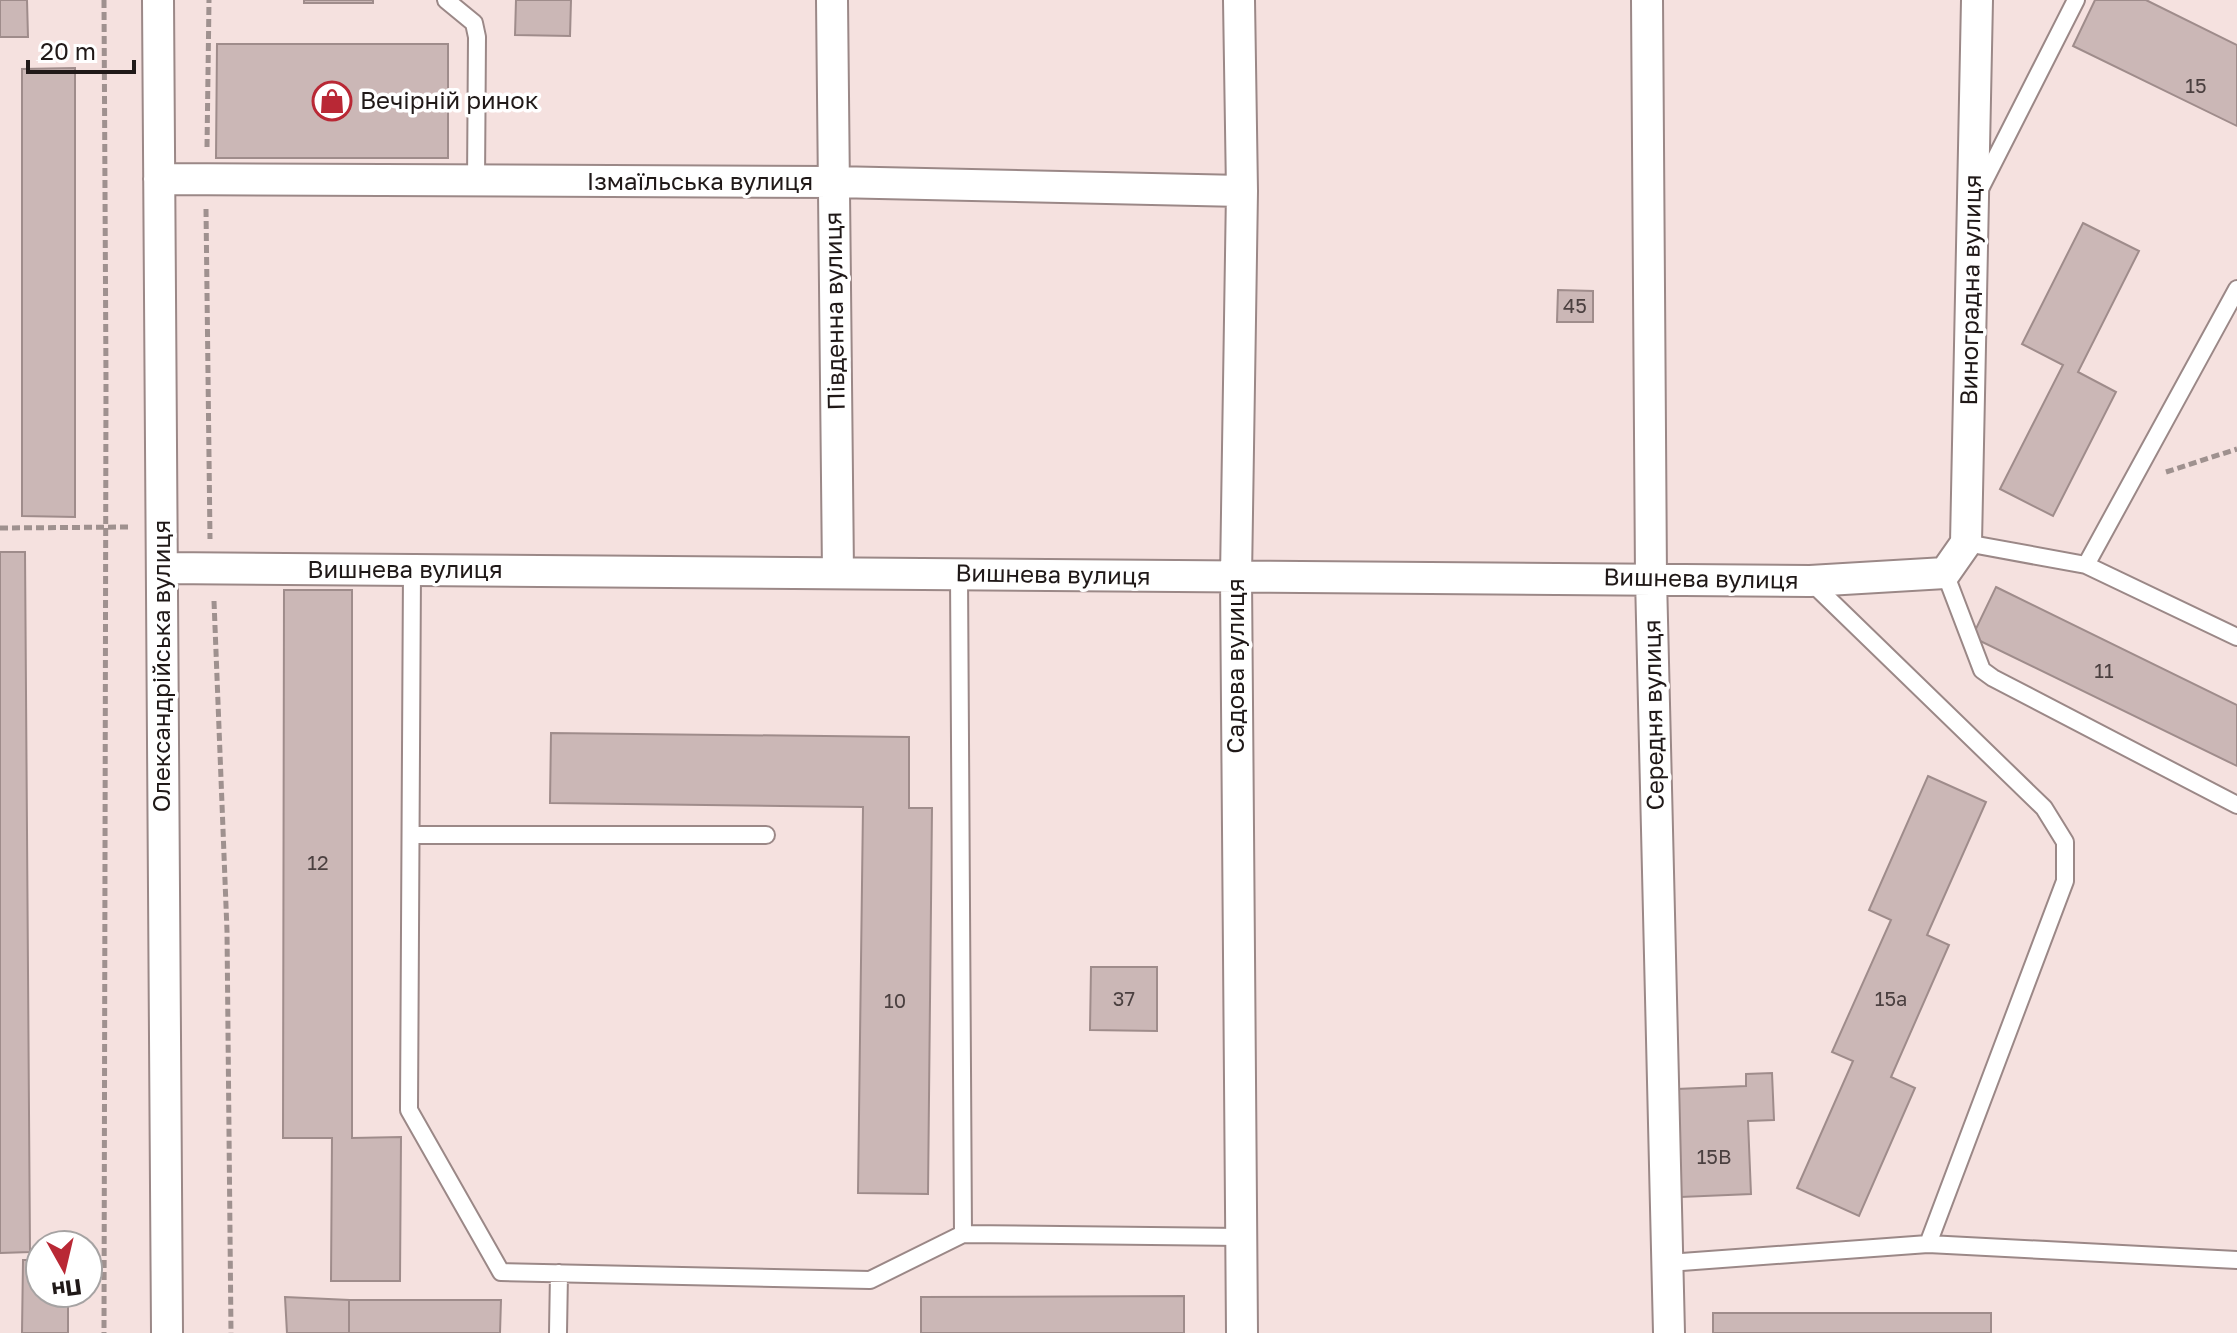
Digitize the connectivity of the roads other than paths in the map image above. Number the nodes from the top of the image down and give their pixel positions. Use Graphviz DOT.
graph roads {
  1 [pos="158,0"];
  2 [pos="446,0"];
  3 [pos="832,0"];
  4 [pos="1239,0"];
  5 [pos="1647,0"];
  6 [pos="1977,0"];
  7 [pos="2076,0"];
  8 [pos="159,179"];
  9 [pos="476,182"];
  10 [pos="833,182"];
  11 [pos="1242,191"];
  12 [pos="1973,205"];
  13 [pos="2237,289"];
  14 [pos="1966,543"];
  15 [pos="2086,565"];
  16 [pos="162,568"];
  17 [pos="412,570"];
  18 [pos="838,573"];
  19 [pos="1945,573"];
  20 [pos="959,575"];
  21 [pos="1236,577"];
  22 [pos="1651,578"];
  23 [pos="1810,581"];
  24 [pos="2237,637"];
  25 [pos="2237,805"];
  26 [pos="411,835"];
  27 [pos="766,835"];
  28 [pos="963,1234"];
  29 [pos="1241,1237"];
  30 [pos="1928,1244"];
  31 [pos="2237,1260"];
  32 [pos="1668,1263"];
  33 [pos="559,1273"];
  34 [pos="167,1333"];
  35 [pos="558,1333"];
  36 [pos="1242,1333"];
  37 [pos="1669,1333"];
  1 -- 8 [label="street, Олександрійська вулиця"];
  2 -- 9 [label="lane"];
  3 -- 10 [label="street, Південна вулиця"];
  4 -- 11 [label="street, Садова вулиця"];
  5 -- 22 [label="street, Середня вулиця"];
  6 -- 12 [label="street, Виноградна вулиця"];
  7 -- 12 [label="lane"];
  8 -- 9 [label="street, Ізмаїльська вулиця"];
  8 -- 16 [label="street, Олександрійська вулиця"];
  9 -- 10 [label="street, Ізмаїльська вулиця"];
  10 -- 11 [label="street, Ізмаїльська вулиця"];
  10 -- 18 [label="street, Південна вулиця"];
  11 -- 21 [label="street, Садова вулиця"];
  12 -- 14 [label="street, Виноградна вулиця"];
  13 -- 15 [label="lane"];
  14 -- 15 [label="lane"];
  14 -- 19 [label="street"];
  15 -- 24 [label="lane"];
  16 -- 17 [label="street, Вишнева вулиця"];
  16 -- 34 [label="street, Олександрійська вулиця"];
  17 -- 18 [label="street, Вишнева вулиця"];
  17 -- 26 [label="lane"];
  18 -- 20 [label="street, Вишнева вулиця"];
  19 -- 23 [label="street, Вишнева вулиця"];
  19 -- 25 [label="lane"];
  20 -- 21 [label="street, Вишнева вулиця"];
  20 -- 28 [label="lane"];
  21 -- 22 [label="street, Вишнева вулиця"];
  21 -- 29 [label="street, Садова вулиця"];
  22 -- 23 [label="street, Вишнева вулиця"];
  22 -- 32 [label="street, Середня вулиця"];
  23 -- 30 [label="lane"];
  26 -- 27 [label="lane"];
  26 -- 33 [label="lane"];
  28 -- 29 [label="lane"];
  28 -- 33 [label="lane"];
  29 -- 36 [label="street, Садова вулиця"];
  30 -- 31 [label="lane"];
  30 -- 32 [label="lane"];
  32 -- 37 [label="street, Середня вулиця"];
  33 -- 35 [label="lane"];
}
